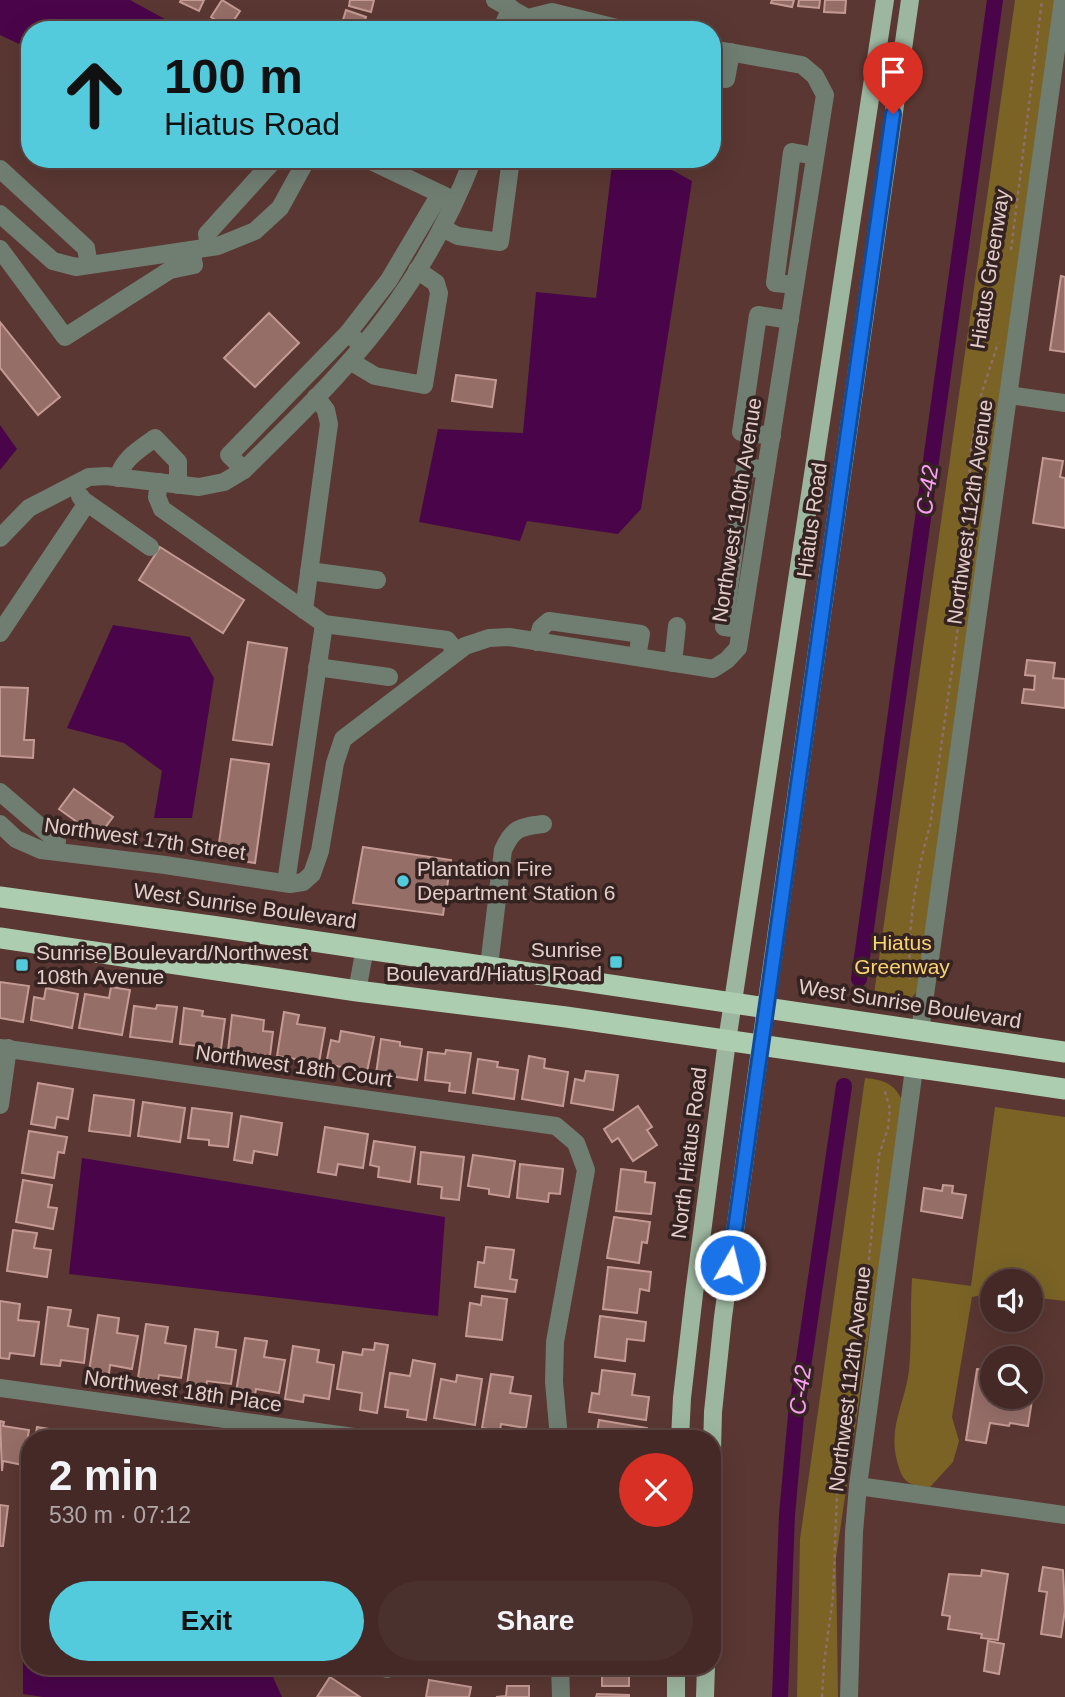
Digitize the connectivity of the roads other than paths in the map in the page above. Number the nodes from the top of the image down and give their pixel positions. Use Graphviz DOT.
graph roads {
  1 [pos="885,0"];
  2 [pos="910,0"];
  3 [pos="1063,0"];
  4 [pos="503,4"];
  5 [pos="528,21"];
  6 [pos="531,21"];
  7 [pos="588,21"];
  8 [pos="721,50"];
  9 [pos="731,52"];
  10 [pos="721,78"];
  11 [pos="267,168"];
  12 [pos="302,168"];
  13 [pos="386,168"];
  14 [pos="467,168"];
  15 [pos="510,168"];
  16 [pos="0,169"];
  17 [pos="448,197"];
  18 [pos="1,218"];
  19 [pos="442,228"];
  20 [pos="209,247"];
  21 [pos="0,248"];
  22 [pos="191,250"];
  23 [pos="89,265"];
  24 [pos="417,270"];
  25 [pos="790,320"];
  26 [pos="348,333"];
  27 [pos="362,345"];
  28 [pos="350,361"];
  29 [pos="1009,395"];
  30 [pos="316,397"];
  31 [pos="1065,403"];
  32 [pos="772,436"];
  33 [pos="244,470"];
  34 [pos="118,478"];
  35 [pos="159,482"];
  36 [pos="72,485"];
  37 [pos="178,485"];
  38 [pos="87,503"];
  39 [pos="0,538"];
  40 [pos="150,547"];
  41 [pos="309,570"];
  42 [pos="377,580"];
  43 [pos="304,610"];
  44 [pos="324,624"];
  45 [pos="677,626"];
  46 [pos="0,633"];
  47 [pos="457,652"];
  48 [pos="673,663"];
  49 [pos="317,667"];
  50 [pos="389,677"];
  51 [pos="0,792"];
  52 [pos="0,824"];
  53 [pos="542,824"];
  54 [pos="55,851"];
  55 [pos="288,883"];
  56 [pos="0,897"];
  57 [pos="0,938"];
  58 [pos="365,948"];
  59 [pos="489,966"];
  60 [pos="357,992"];
  61 [pos="733,1002"];
  62 [pos="766,1007"];
  63 [pos="920,1031"];
  64 [pos="727,1041"];
  65 [pos="761,1046"];
  66 [pos="4,1048"];
  67 [pos="1065,1052"];
  68 [pos="914,1069"];
  69 [pos="1065,1089"];
  70 [pos="0,1105"];
  71 [pos="0,1388"];
  72 [pos="303,1430"];
  73 [pos="558,1430"];
  74 [pos="681,1430"];
  75 [pos="713,1430"];
  76 [pos="858,1486"];
  77 [pos="1065,1515"];
  78 [pos="561,1675"];
  79 [pos="676,1675"];
  80 [pos="706,1675"];
  81 [pos="561,1697"];
  82 [pos="676,1697"];
  83 [pos="705,1697"];
  84 [pos="849,1697"];
  1 -- 61 [label="main road, Hiatus Road"];
  2 -- 62 [label="main road, Hiatus Road"];
  3 -- 29 [label="street, Northwest 112th Avenue"];
  4 -- 5 [label="street"];
  6 -- 7 [label="street"];
  8 -- 9 [label="street"];
  9 -- 10 [label="street"];
  9 -- 25 [label="street, Northwest 110th Avenue"];
  11 -- 20 [label="street"];
  12 -- 20 [label="street"];
  13 -- 17 [label="street"];
  14 -- 17 [label="street"];
  15 -- 19 [label="street"];
  16 -- 23 [label="street"];
  17 -- 19 [label="street"];
  17 -- 26 [label="street"];
  18 -- 23 [label="street"];
  19 -- 24 [label="street"];
  20 -- 22 [label="street"];
  21 -- 22 [label="street"];
  22 -- 23 [label="street"];
  24 -- 27 [label="street"];
  24 -- 28 [label="street"];
  25 -- 32 [label="street, Northwest 110th Avenue"];
  25 -- 32 [label="street"];
  26 -- 27 [label="street"];
  26 -- 33 [label="street"];
  27 -- 28 [label="street"];
  28 -- 30 [label="street"];
  29 -- 31 [label="street"];
  29 -- 63 [label="street, Northwest 112th Avenue"];
  30 -- 33 [label="street"];
  30 -- 41 [label="street"];
  32 -- 48 [label="street, Northwest 110th Avenue"];
  33 -- 37 [label="street"];
  34 -- 35 [label="street"];
  34 -- 36 [label="street"];
  34 -- 37 [label="street"];
  35 -- 37 [label="street"];
  35 -- 43 [label="street"];
  36 -- 38 [label="street"];
  36 -- 39 [label="street"];
  38 -- 40 [label="street"];
  38 -- 46 [label="street"];
  41 -- 42 [label="street"];
  41 -- 43 [label="street"];
  43 -- 44 [label="street"];
  44 -- 47 [label="street"];
  44 -- 49 [label="street"];
  45 -- 48 [label="street"];
  47 -- 48 [label="street, Northwest 110th Avenue"];
  47 -- 55 [label="street, Northwest 110th Avenue"];
  49 -- 50 [label="street"];
  49 -- 55 [label="street"];
  51 -- 54 [label="street"];
  52 -- 54 [label="street, Northwest 17th Street"];
  53 -- 59 [label="street"];
  54 -- 55 [label="street, Northwest 17th Street"];
  56 -- 58 [label="highway, West Sunrise Boulevard"];
  57 -- 60 [label="highway"];
  58 -- 59 [label="highway, West Sunrise Boulevard"];
  58 -- 60 [label="street"];
  59 -- 61 [label="highway, West Sunrise Boulevard"];
  60 -- 64 [label="highway"];
  61 -- 62 [label="highway, West Sunrise Boulevard"];
  61 -- 64 [label="main road, Hiatus Road"];
  62 -- 63 [label="highway, West Sunrise Boulevard"];
  62 -- 65 [label="main road, Hiatus Road"];
  63 -- 67 [label="highway, West Sunrise Boulevard"];
  64 -- 65 [label="highway"];
  64 -- 74 [label="main road, North Hiatus Road"];
  65 -- 68 [label="highway"];
  65 -- 75 [label="main road"];
  66 -- 70 [label="street"];
  66 -- 73 [label="street, Northwest 18th Court"];
  68 -- 69 [label="highway"];
  68 -- 76 [label="street, Northwest 112th Avenue"];
  71 -- 72 [label="street, Northwest 18th Place"];
  76 -- 77 [label="street"];
  76 -- 84 [label="street, Northwest 112th Avenue"];
  78 -- 81 [label="street"];
  79 -- 82 [label="main road"];
  80 -- 83 [label="main road"];
}
